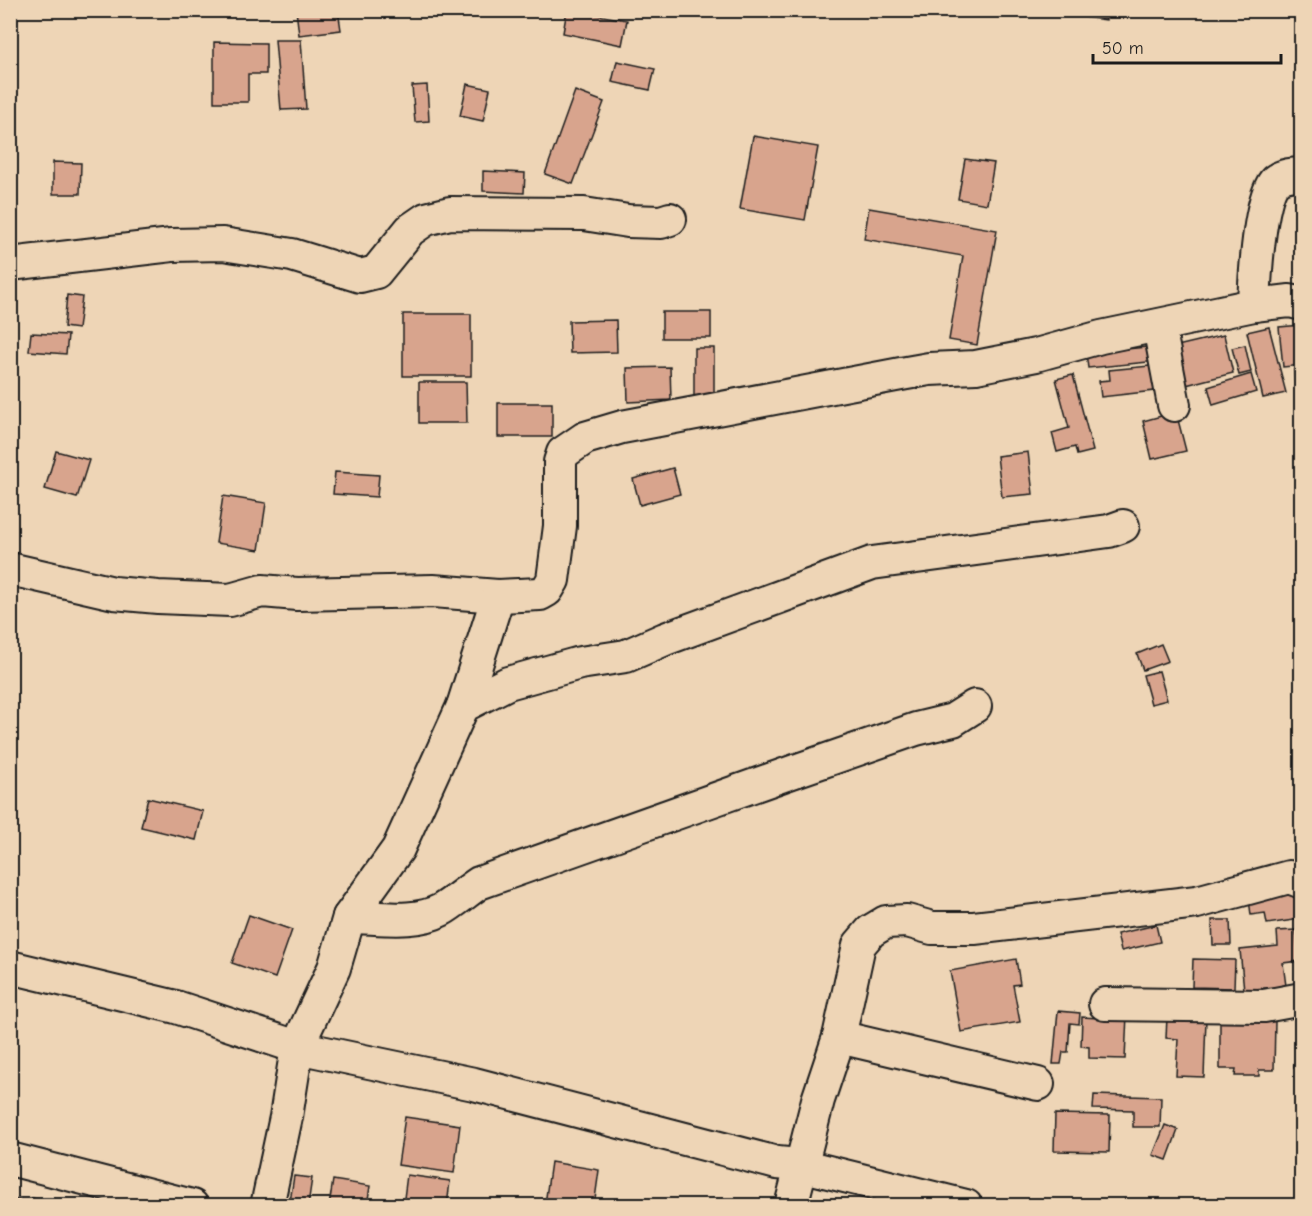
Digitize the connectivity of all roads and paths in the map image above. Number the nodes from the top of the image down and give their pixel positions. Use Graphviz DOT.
graph roads {
  1 [pos="1302,174"];
  2 [pos="670,219"];
  3 [pos="10,264"];
  4 [pos="1302,304"];
  5 [pos="1254,305"];
  6 [pos="1159,326"];
  7 [pos="1174,405"];
  8 [pos="1123,526"];
  9 [pos="10,569"];
  10 [pos="498,596"];
  11 [pos="463,706"];
  12 [pos="975,706"];
  13 [pos="1302,882"];
  14 [pos="349,917"];
  15 [pos="10,967"];
  16 [pos="1302,999"];
  17 [pos="1105,1004"];
  18 [pos="839,1037"];
  19 [pos="297,1047"];
  20 [pos="1038,1084"];
  21 [pos="10,1159"];
  22 [pos="801,1165"];
  23 [pos="192,1206"];
  24 [pos="267,1206"];
  25 [pos="791,1206"];
  26 [pos="966,1206"];
  1 -- 5 [label="street"];
  2 -- 3 [label="street"];
  4 -- 5 [label="street"];
  5 -- 6 [label="street"];
  6 -- 7 [label="street"];
  6 -- 10 [label="street"];
  8 -- 11 [label="street"];
  9 -- 10 [label="street"];
  10 -- 11 [label="street"];
  11 -- 14 [label="street"];
  12 -- 14 [label="street"];
  13 -- 18 [label="street"];
  14 -- 19 [label="street"];
  15 -- 19 [label="street"];
  16 -- 17 [label="street"];
  18 -- 20 [label="street"];
  18 -- 22 [label="street"];
  19 -- 22 [label="street"];
  19 -- 24 [label="street"];
  21 -- 23 [label="street"];
  22 -- 25 [label="street"];
  22 -- 26 [label="street"];
}
